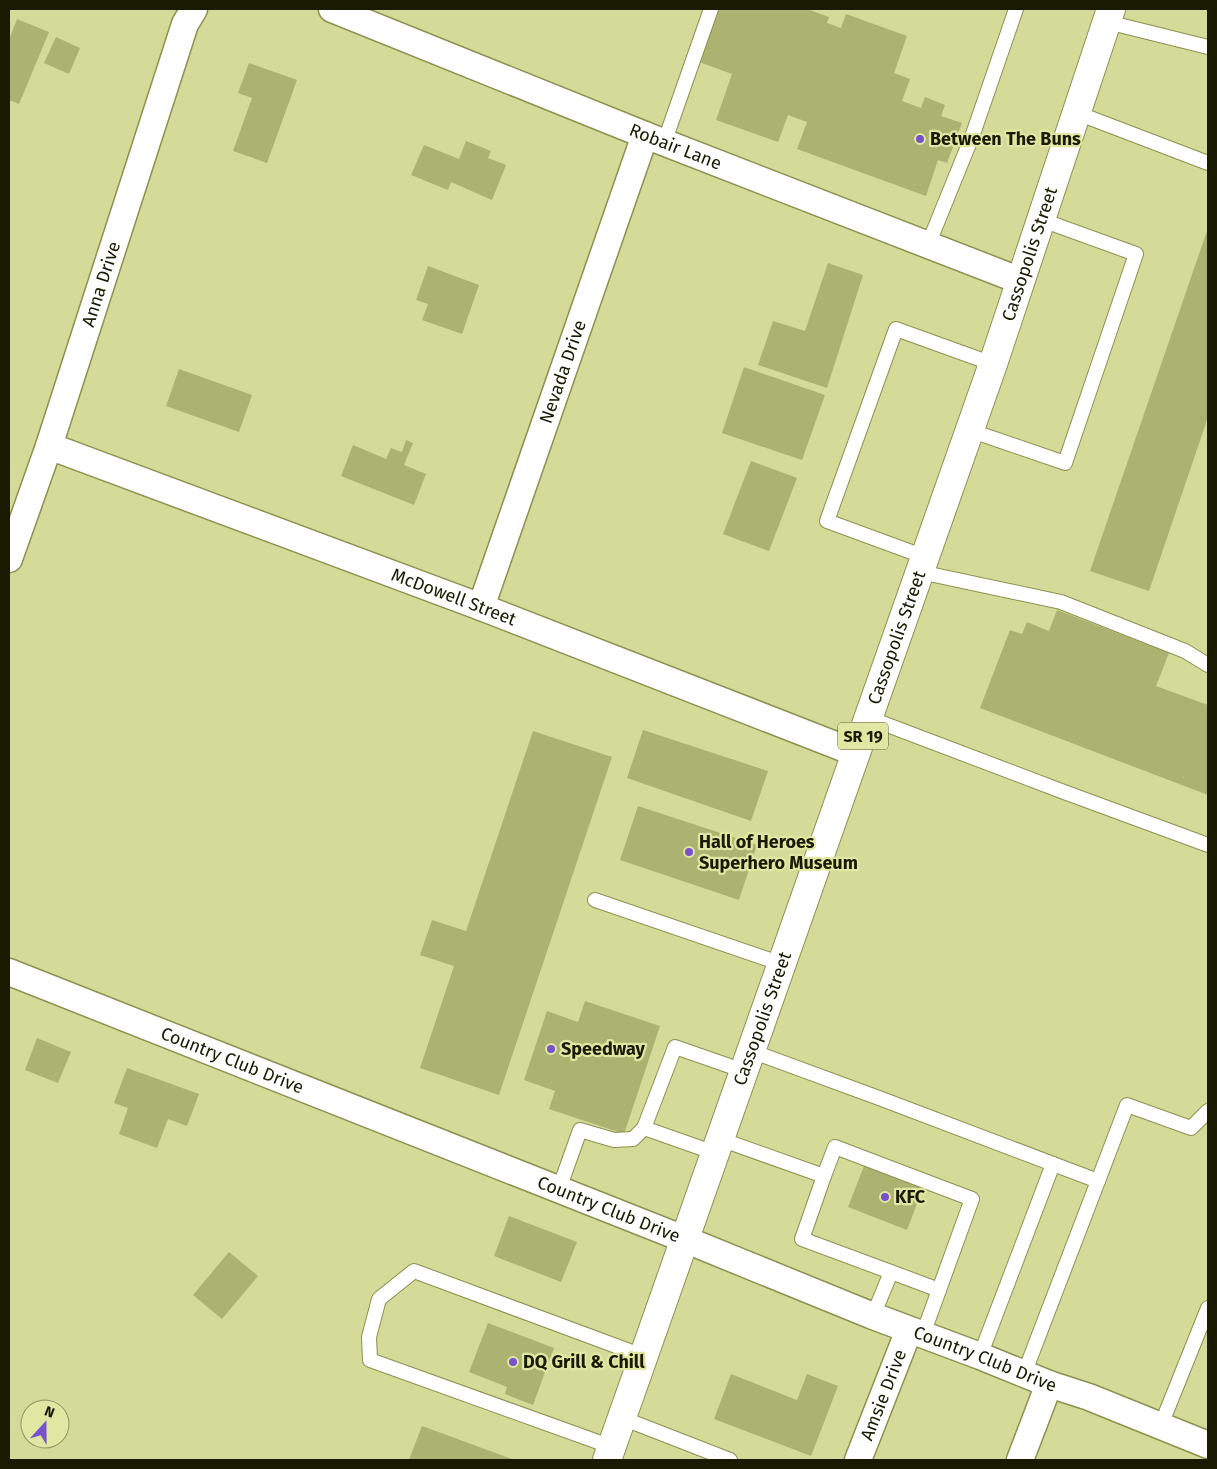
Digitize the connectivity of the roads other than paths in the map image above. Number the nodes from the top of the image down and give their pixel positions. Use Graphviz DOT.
graph roads {
  1 [pos="194,9"];
  2 [pos="332,9"];
  3 [pos="711,9"];
  4 [pos="1016,9"];
  5 [pos="1109,15"];
  6 [pos="1208,47"];
  7 [pos="1077,113"];
  8 [pos="655,139"];
  9 [pos="1208,163"];
  10 [pos="1042,220"];
  11 [pos="928,245"];
  12 [pos="1021,281"];
  13 [pos="993,364"];
  14 [pos="969,430"];
  15 [pos="49,446"];
  16 [pos="9,559"];
  17 [pos="922,564"];
  18 [pos="481,607"];
  19 [pos="1208,665"];
  20 [pos="869,718"];
  21 [pos="856,753"];
  22 [pos="1208,845"];
  23 [pos="595,900"];
  24 [pos="782,964"];
  25 [pos="9,972"];
  26 [pos="747,1061"];
  27 [pos="1208,1111"];
  28 [pos="644,1128"];
  29 [pos="717,1146"];
  30 [pos="1053,1164"];
  31 [pos="824,1176"];
  32 [pos="1098,1181"];
  33 [pos="559,1189"];
  34 [pos="684,1239"];
  35 [pos="891,1272"];
  36 [pos="939,1290"];
  37 [pos="1208,1308"];
  38 [pos="873,1316"];
  39 [pos="916,1332"];
  40 [pos="643,1356"];
  41 [pos="980,1356"];
  42 [pos="1024,1374"];
  43 [pos="1049,1384"];
  44 [pos="622,1418"];
  45 [pos="1161,1425"];
  46 [pos="1208,1445"];
  47 [pos="609,1453"];
  48 [pos="730,1460"];
  49 [pos="858,1460"];
  50 [pos="1020,1460"];
  1 -- 15 [label="street, Anna Drive"];
  2 -- 8 [label="street, Robair Lane"];
  3 -- 8 [label="lane"];
  4 -- 11 [label="lane"];
  5 -- 6 [label="lane"];
  5 -- 7 [label="main road, Cassopolis Street / SR 19"];
  7 -- 9 [label="lane"];
  7 -- 10 [label="main road, Cassopolis Street / SR 19"];
  8 -- 11 [label="street, Robair Lane"];
  8 -- 18 [label="street, Nevada Drive"];
  10 -- 12 [label="main road, Cassopolis Street / SR 19"];
  10 -- 14 [label="lane"];
  11 -- 12 [label="street, Robair Lane"];
  12 -- 13 [label="main road, Cassopolis Street / SR 19"];
  13 -- 14 [label="main road, Cassopolis Street / SR 19"];
  13 -- 17 [label="lane"];
  14 -- 17 [label="main road, Cassopolis Street / SR 19"];
  15 -- 16 [label="street, Anna Drive"];
  15 -- 18 [label="street, McDowell Street"];
  17 -- 19 [label="lane"];
  17 -- 20 [label="main road, Cassopolis Street / SR 19"];
  18 -- 21 [label="street, McDowell Street"];
  20 -- 21 [label="main road, Cassopolis Street / SR 19"];
  20 -- 22 [label="lane"];
  21 -- 24 [label="main road, Cassopolis Street / SR 19"];
  23 -- 24 [label="lane"];
  24 -- 26 [label="main road, Cassopolis Street / SR 19"];
  25 -- 33 [label="street, Country Club Drive"];
  26 -- 28 [label="lane"];
  26 -- 29 [label="main road, Cassopolis Street / SR 19"];
  26 -- 30 [label="lane"];
  27 -- 32 [label="lane"];
  28 -- 29 [label="lane"];
  28 -- 33 [label="lane"];
  29 -- 31 [label="lane"];
  29 -- 34 [label="main road, Cassopolis Street / SR 19"];
  30 -- 32 [label="lane"];
  30 -- 41 [label="lane"];
  31 -- 35 [label="lane"];
  31 -- 36 [label="lane"];
  32 -- 42 [label="lane"];
  33 -- 34 [label="street, Country Club Drive"];
  34 -- 38 [label="street, Country Club Drive"];
  34 -- 40 [label="main road, Cassopolis Street / SR 19"];
  35 -- 36 [label="lane"];
  35 -- 38 [label="lane"];
  36 -- 39 [label="lane"];
  37 -- 45 [label="lane"];
  38 -- 39 [label="street, Country Club Drive"];
  39 -- 41 [label="street, Country Club Drive"];
  39 -- 49 [label="street, Amsie Drive"];
  40 -- 44 [label="main road, Cassopolis Street / SR 19"];
  40 -- 47 [label="lane"];
  41 -- 42 [label="street, Country Club Drive"];
  42 -- 43 [label="street, Country Club Drive"];
  43 -- 45 [label="street, Country Club Drive"];
  43 -- 50 [label="street"];
  44 -- 47 [label="main road, Cassopolis Street / SR 19"];
  44 -- 48 [label="lane"];
  45 -- 46 [label="street, Country Club Drive"];
}
